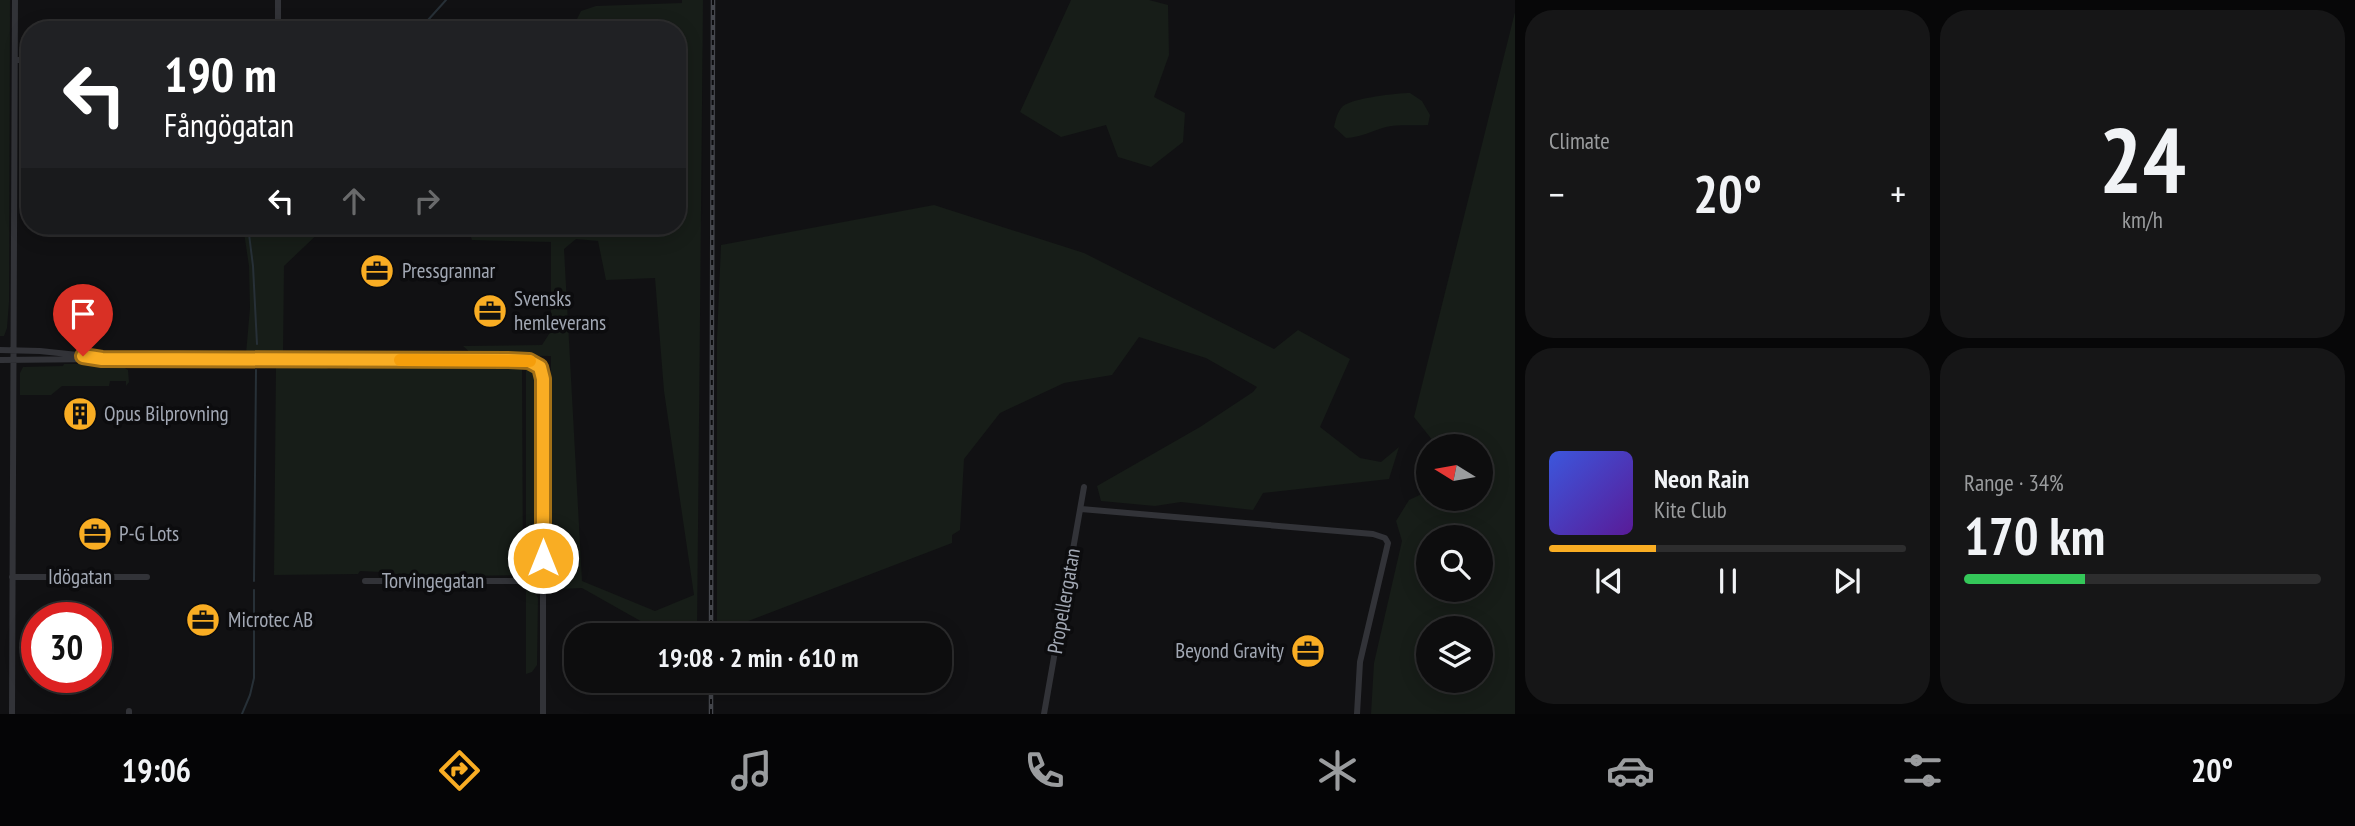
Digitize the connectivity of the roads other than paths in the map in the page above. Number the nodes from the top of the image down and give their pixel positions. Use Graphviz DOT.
graph roads {
  1 [pos="15,0"];
  2 [pos="278,0"];
  3 [pos="278,21"];
  4 [pos="15,60"];
  5 [pos="21,60"];
  6 [pos="0,350"];
  7 [pos="13,350"];
  8 [pos="102,359"];
  9 [pos="0,360"];
  10 [pos="13,360"];
  11 [pos="1084,487"];
  12 [pos="1081,509"];
  13 [pos="12,577"];
  14 [pos="147,577"];
  15 [pos="365,581"];
  16 [pos="543,581"];
  17 [pos="12,714"];
  18 [pos="543,714"];
  19 [pos="1044,714"];
  20 [pos="1357,714"];
  1 -- 4 [label="street"];
  2 -- 3 [label="street"];
  4 -- 5 [label="street"];
  4 -- 7 [label="street"];
  6 -- 7 [label="street"];
  7 -- 8 [label="street"];
  7 -- 10 [label="street"];
  8 -- 10 [label="street"];
  8 -- 16 [label="street"];
  9 -- 10 [label="street"];
  10 -- 13 [label="street"];
  11 -- 12 [label="street, Propellergatan"];
  12 -- 19 [label="street, Propellergatan"];
  12 -- 20 [label="street"];
  13 -- 14 [label="street, Idögatan"];
  13 -- 17 [label="street"];
  15 -- 16 [label="street, Torvingegatan"];
  16 -- 18 [label="street"];
}
